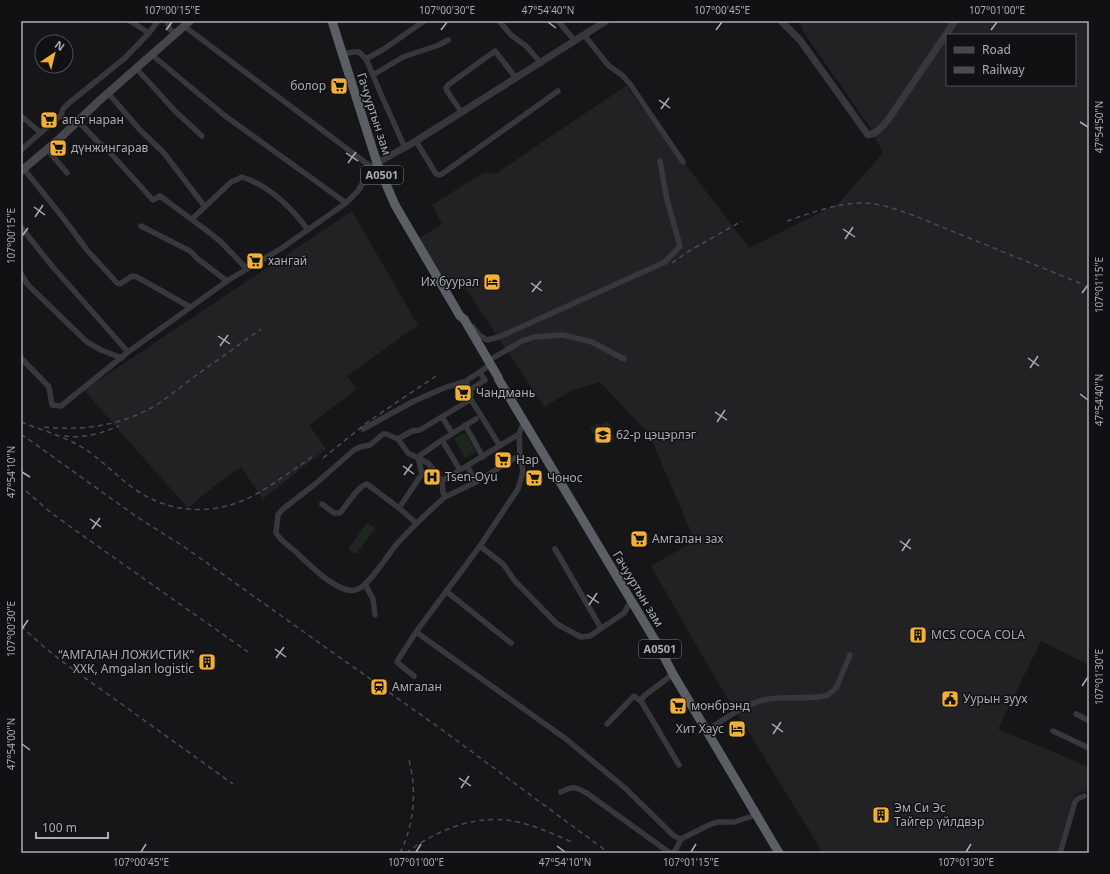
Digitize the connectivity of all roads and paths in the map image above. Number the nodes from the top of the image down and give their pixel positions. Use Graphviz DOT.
graph roads {
  1 [pos="130,21"];
  2 [pos="158,21"];
  3 [pos="167,21"];
  4 [pos="332,21"];
  5 [pos="424,21"];
  6 [pos="499,21"];
  7 [pos="558,21"];
  8 [pos="606,21"];
  9 [pos="781,21"];
  10 [pos="954,21"];
  11 [pos="187,24"];
  12 [pos="149,33"];
  13 [pos="177,33"];
  14 [pos="584,35"];
  15 [pos="448,40"];
  16 [pos="575,40"];
  17 [pos="342,54"];
  18 [pos="152,55"];
  19 [pos="366,59"];
  20 [pos="541,63"];
  21 [pos="136,68"];
  22 [pos="373,75"];
  23 [pos="516,78"];
  24 [pos="558,91"];
  25 [pos="108,93"];
  26 [pos="462,113"];
  27 [pos="61,115"];
  28 [pos="21,116"];
  29 [pos="75,124"];
  30 [pos="41,133"];
  31 [pos="202,136"];
  32 [pos="416,141"];
  33 [pos="405,148"];
  34 [pos="47,149"];
  35 [pos="21,150"];
  36 [pos="660,161"];
  37 [pos="683,162"];
  38 [pos="374,165"];
  39 [pos="22,170"];
  40 [pos="67,173"];
  41 [pos="346,203"];
  42 [pos="205,207"];
  43 [pos="192,219"];
  44 [pos="141,226"];
  45 [pos="21,227"];
  46 [pos="308,230"];
  47 [pos="247,269"];
  48 [pos="21,274"];
  49 [pos="21,281"];
  50 [pos="227,281"];
  51 [pos="28,285"];
  52 [pos="190,307"];
  53 [pos="461,315"];
  54 [pos="128,352"];
  55 [pos="21,358"];
  56 [pos="122,358"];
  57 [pos="624,359"];
  58 [pos="485,367"];
  59 [pos="466,382"];
  60 [pos="470,390"];
  61 [pos="470,398"];
  62 [pos="442,417"];
  63 [pos="476,419"];
  64 [pos="524,421"];
  65 [pos="465,425"];
  66 [pos="363,429"];
  67 [pos="452,433"];
  68 [pos="519,434"];
  69 [pos="398,439"];
  70 [pos="442,440"];
  71 [pos="500,446"];
  72 [pos="520,455"];
  73 [pos="418,457"];
  74 [pos="483,457"];
  75 [pos="467,466"];
  76 [pos="460,470"];
  77 [pos="442,481"];
  78 [pos="476,482"];
  79 [pos="445,497"];
  80 [pos="322,504"];
  81 [pos="399,508"];
  82 [pos="416,523"];
  83 [pos="480,546"];
  84 [pos="555,549"];
  85 [pos="365,584"];
  86 [pos="446,592"];
  87 [pos="631,601"];
  88 [pos="375,615"];
  89 [pos="601,628"];
  90 [pos="416,632"];
  91 [pos="511,643"];
  92 [pos="850,655"];
  93 [pos="673,674"];
  94 [pos="414,676"];
  95 [pos="641,701"];
  96 [pos="1076,714"];
  97 [pos="1089,721"];
  98 [pos="607,724"];
  99 [pos="706,730"];
  100 [pos="1054,731"];
  101 [pos="1089,748"];
  102 [pos="679,765"];
  103 [pos="561,792"];
  104 [pos="1084,796"];
  105 [pos="756,815"];
  106 [pos="681,839"];
  107 [pos="779,853"];
  108 [pos="1060,853"];
  1 -- 12 [label="street"];
  2 -- 12 [label="street"];
  3 -- 13 [label="street"];
  4 -- 17 [label="highway, Гачууртын зам / A0501"];
  5 -- 19 [label="street"];
  6 -- 20 [label="street"];
  7 -- 16 [label="street"];
  8 -- 14 [label="street"];
  9 -- 10 [label="street"];
  11 -- 13 [label="main road"];
  11 -- 38 [label="street"];
  12 -- 27 [label="street"];
  13 -- 18 [label="main road"];
  14 -- 16 [label="street"];
  14 -- 37 [label="street"];
  15 -- 22 [label="street"];
  16 -- 20 [label="street"];
  17 -- 19 [label="street"];
  17 -- 38 [label="highway, Гачууртын зам / A0501"];
  18 -- 21 [label="main road"];
  18 -- 41 [label="street"];
  19 -- 22 [label="street"];
  20 -- 23 [label="street"];
  21 -- 25 [label="main road"];
  21 -- 31 [label="street"];
  22 -- 33 [label="street"];
  23 -- 26 [label="street"];
  23 -- 26 [label="street"];
  24 -- 32 [label="street"];
  25 -- 29 [label="main road"];
  25 -- 42 [label="street"];
  26 -- 32 [label="street"];
  27 -- 29 [label="street"];
  27 -- 30 [label="street"];
  28 -- 30 [label="street"];
  29 -- 34 [label="main road"];
  29 -- 43 [label="street"];
  30 -- 35 [label="street"];
  32 -- 33 [label="street"];
  33 -- 38 [label="street"];
  34 -- 39 [label="main road"];
  34 -- 40 [label="street"];
  36 -- 53 [label="street"];
  38 -- 41 [label="street"];
  38 -- 53 [label="highway, Гачууртын зам / A0501"];
  39 -- 52 [label="street"];
  41 -- 46 [label="street"];
  42 -- 43 [label="street"];
  42 -- 46 [label="street"];
  43 -- 47 [label="street"];
  44 -- 50 [label="street"];
  45 -- 54 [label="street"];
  46 -- 47 [label="street"];
  47 -- 50 [label="street"];
  48 -- 51 [label="street"];
  49 -- 51 [label="street"];
  50 -- 52 [label="street"];
  51 -- 56 [label="street"];
  52 -- 54 [label="street"];
  53 -- 58 [label="highway, Гачууртын зам / A0501"];
  54 -- 56 [label="street"];
  55 -- 56 [label="street"];
  57 -- 58 [label="street"];
  58 -- 59 [label="street"];
  58 -- 60 [label="street"];
  58 -- 64 [label="highway, Гачууртын зам / A0501"];
  59 -- 60 [label="street"];
  59 -- 66 [label="street"];
  60 -- 61 [label="street"];
  61 -- 62 [label="street"];
  61 -- 71 [label="street"];
  62 -- 67 [label="street"];
  62 -- 69 [label="street"];
  63 -- 65 [label="street"];
  64 -- 68 [label="street"];
  64 -- 87 [label="highway, Гачууртын зам / A0501"];
  65 -- 67 [label="street"];
  65 -- 74 [label="street"];
  67 -- 70 [label="street"];
  68 -- 71 [label="street"];
  68 -- 72 [label="street"];
  69 -- 73 [label="street"];
  69 -- 85 [label="street"];
  70 -- 73 [label="street"];
  70 -- 76 [label="street"];
  71 -- 74 [label="street"];
  72 -- 78 [label="street"];
  72 -- 83 [label="street"];
  73 -- 77 [label="street"];
  73 -- 81 [label="street"];
  74 -- 75 [label="street"];
  75 -- 76 [label="street"];
  75 -- 78 [label="street"];
  76 -- 77 [label="street"];
  77 -- 79 [label="street"];
  78 -- 79 [label="street"];
  79 -- 82 [label="street"];
  80 -- 81 [label="street"];
  81 -- 82 [label="street"];
  82 -- 85 [label="street"];
  83 -- 86 [label="street"];
  83 -- 89 [label="street"];
  84 -- 89 [label="street"];
  85 -- 88 [label="street"];
  86 -- 90 [label="street"];
  86 -- 91 [label="street"];
  87 -- 89 [label="street"];
  87 -- 93 [label="highway, Гачууртын зам / A0501"];
  90 -- 94 [label="street"];
  90 -- 106 [label="street"];
  92 -- 99 [label="street"];
  93 -- 95 [label="street"];
  93 -- 99 [label="highway, Гачууртын зам / A0501"];
  95 -- 98 [label="street"];
  95 -- 102 [label="street"];
  96 -- 97 [label="street"];
  99 -- 105 [label="highway, Гачууртын зам / A0501"];
  100 -- 101 [label="street"];
  103 -- 106 [label="street"];
  104 -- 108 [label="street"];
  105 -- 106 [label="street"];
  105 -- 107 [label="highway, Гачууртын зам / A0501"];
}
